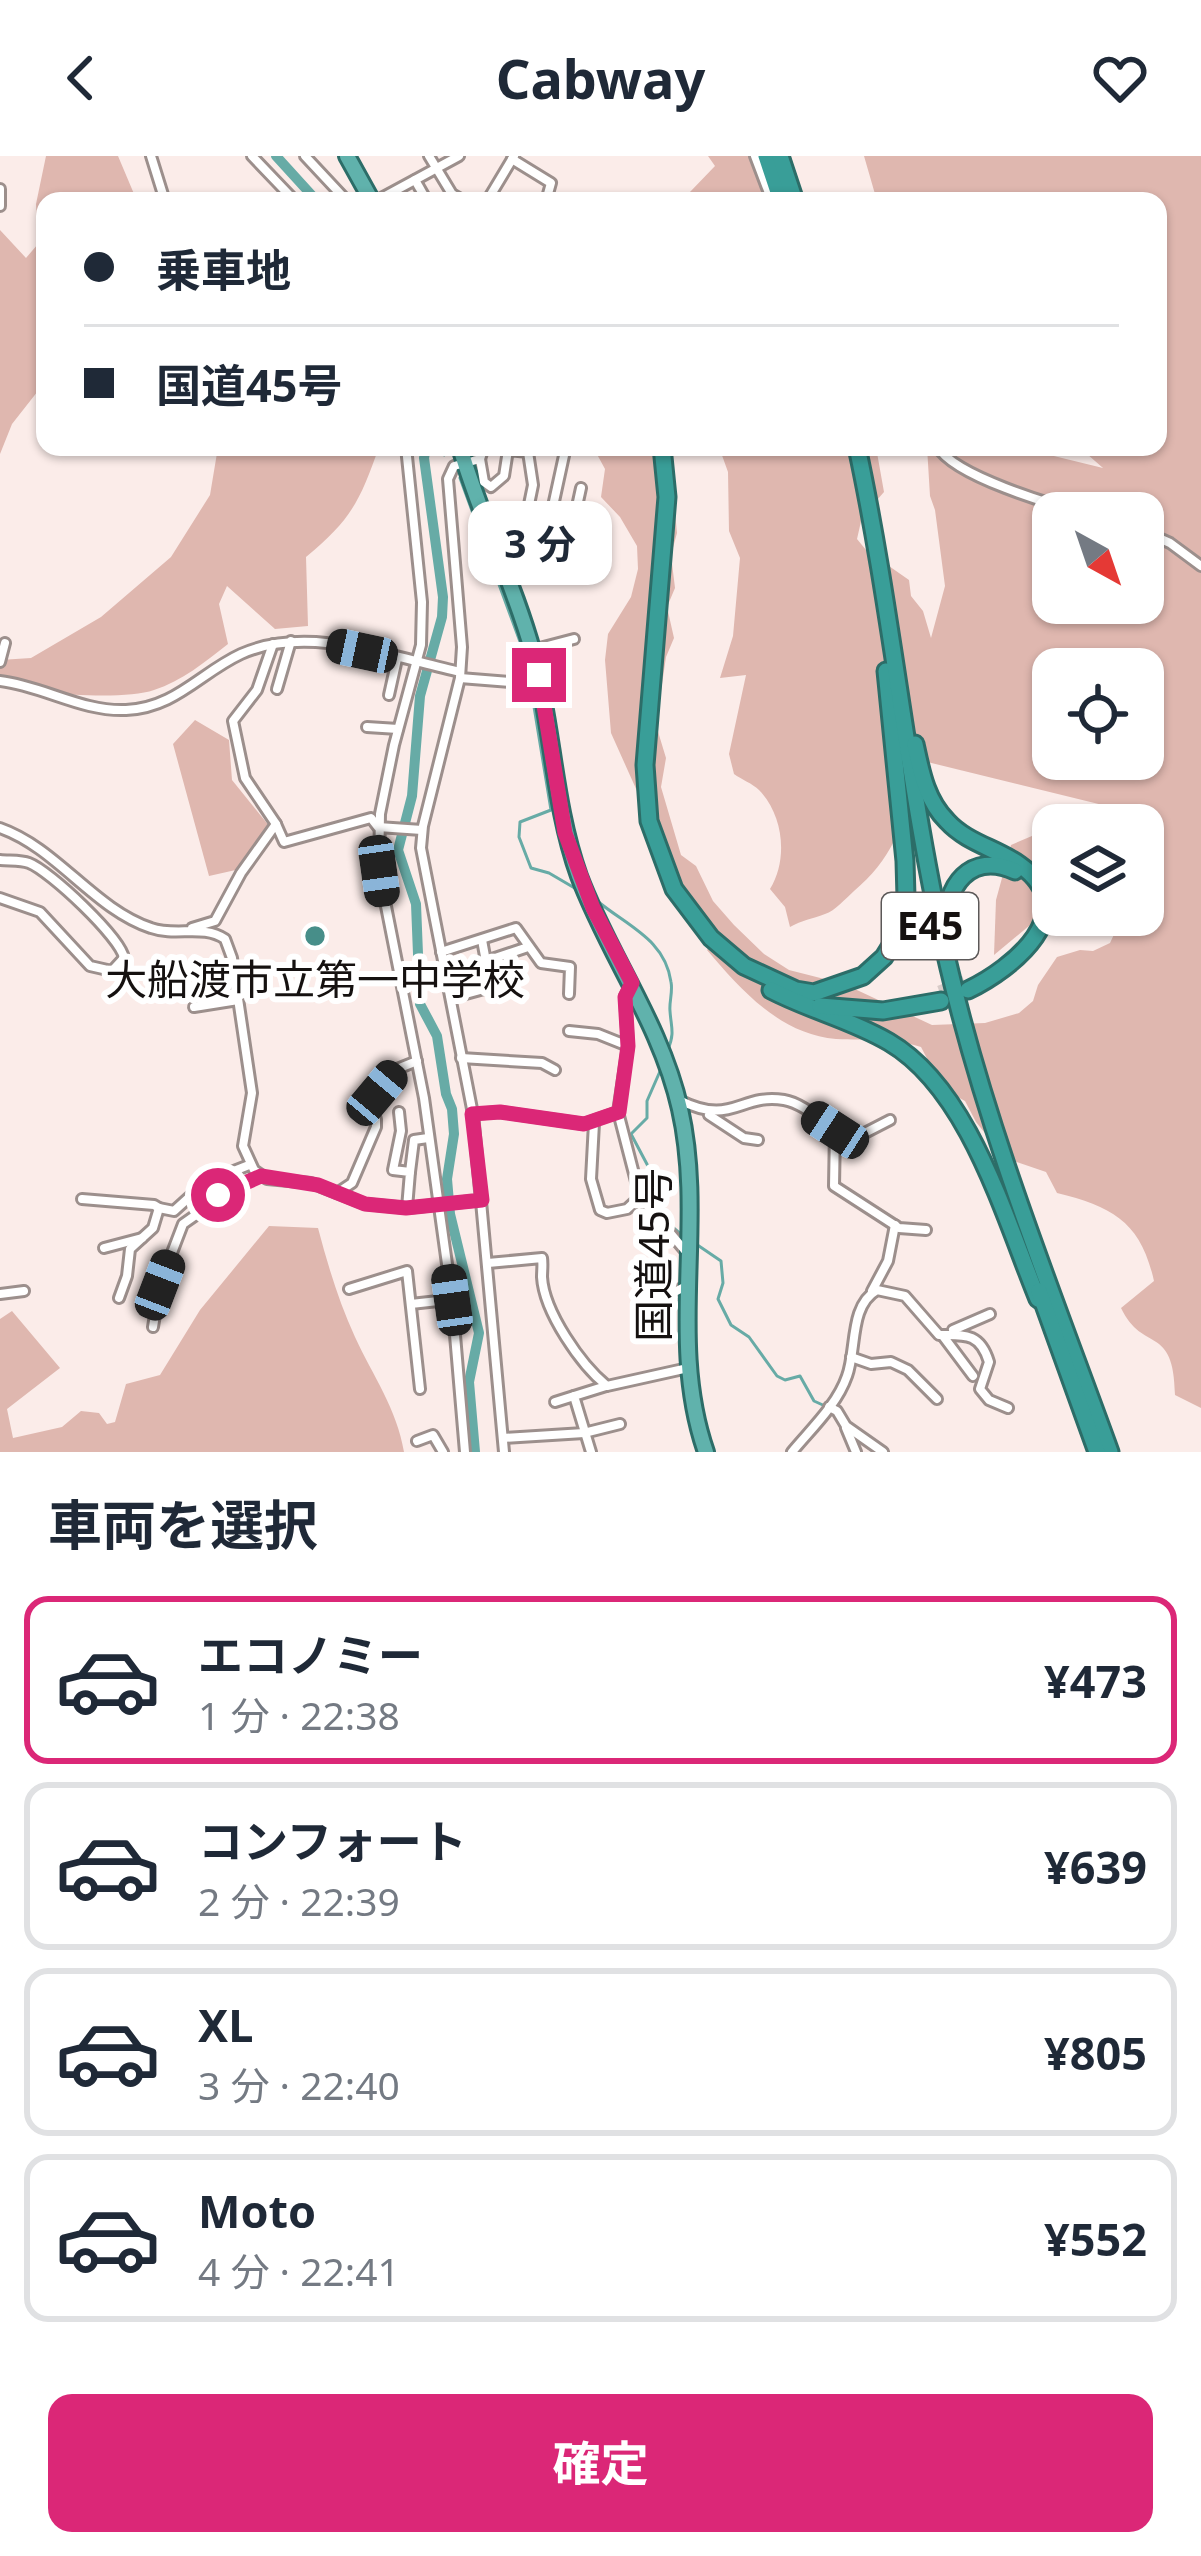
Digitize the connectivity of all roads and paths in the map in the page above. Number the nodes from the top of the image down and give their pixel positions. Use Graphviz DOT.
graph roads {
  1 [pos="151,156"];
  2 [pos="252,156"];
  3 [pos="304,156"];
  4 [pos="347,156"];
  5 [pos="429,156"];
  6 [pos="460,156"];
  7 [pos="755,156"];
  8 [pos="766,156"];
  9 [pos="780,156"];
  10 [pos="511,158"];
  11 [pos="436,169"];
  12 [pos="416,180"];
  13 [pos="0,189"];
  14 [pos="162,192"];
  15 [pos="286,192"];
  16 [pos="338,192"];
  17 [pos="369,192"];
  18 [pos="392,192"];
  19 [pos="422,192"];
  20 [pos="447,192"];
  21 [pos="492,192"];
  22 [pos="549,192"];
  23 [pos="772,192"];
  24 [pos="774,192"];
  25 [pos="792,192"];
  26 [pos="0,206"];
  27 [pos="407,456"];
  28 [pos="468,456"];
  29 [pos="507,456"];
  30 [pos="529,456"];
  31 [pos="564,456"];
  32 [pos="663,456"];
  33 [pos="852,456"];
  34 [pos="857,456"];
  35 [pos="945,456"];
  36 [pos="857,467"];
  37 [pos="581,488"];
  38 [pos="1032,500"];
  39 [pos="548,529"];
  40 [pos="1164,540"];
  41 [pos="1201,566"];
  42 [pos="574,639"];
  43 [pos="291,641"];
  44 [pos="5,643"];
  45 [pos="272,644"];
  46 [pos="532,650"];
  47 [pos="889,655"];
  48 [pos="397,659"];
  49 [pos="0,662"];
  50 [pos="420,664"];
  51 [pos="458,674"];
  52 [pos="0,681"];
  53 [pos="522,683"];
  54 [pos="277,689"];
  55 [pos="389,695"];
  56 [pos="367,727"];
  57 [pos="398,730"];
  58 [pos="276,824"];
  59 [pos="0,827"];
  60 [pos="381,827"];
  61 [pos="418,830"];
  62 [pos="0,860"];
  63 [pos="0,898"];
  64 [pos="181,932"];
  65 [pos="482,940"];
  66 [pos="528,947"];
  67 [pos="441,952"];
  68 [pos="489,960"];
  69 [pos="632,983"];
  70 [pos="569,994"];
  71 [pos="794,995"];
  72 [pos="941,997"];
  73 [pos="451,998"];
  74 [pos="238,1000"];
  75 [pos="194,1007"];
  76 [pos="569,1031"];
  77 [pos="628,1046"];
  78 [pos="461,1058"];
  79 [pos="417,1061"];
  80 [pos="555,1070"];
  81 [pos="976,1075"];
  82 [pos="377,1093"];
  83 [pos="677,1099"];
  84 [pos="362,1107"];
  85 [pos="702,1111"];
  86 [pos="399,1112"];
  87 [pos="619,1112"];
  88 [pos="472,1114"];
  89 [pos="890,1120"];
  90 [pos="594,1123"];
  91 [pos="835,1130"];
  92 [pos="429,1138"];
  93 [pos="758,1140"];
  94 [pos="249,1165"];
  95 [pos="410,1172"];
  96 [pos="261,1176"];
  97 [pos="337,1193"];
  98 [pos="640,1197"];
  99 [pos="82,1199"];
  100 [pos="477,1201"];
  101 [pos="159,1208"];
  102 [pos="406,1208"];
  103 [pos="437,1208"];
  104 [pos="895,1225"];
  105 [pos="926,1230"];
  106 [pos="143,1238"];
  107 [pos="104,1248"];
  108 [pos="691,1258"];
  109 [pos="488,1263"];
  110 [pos="689,1284"];
  111 [pos="349,1289"];
  112 [pos="25,1291"];
  113 [pos="872,1291"];
  114 [pos="0,1294"];
  115 [pos="118,1298"];
  116 [pos="411,1304"];
  117 [pos="650,1305"];
  118 [pos="990,1314"];
  119 [pos="153,1327"];
  120 [pos="947,1335"];
  121 [pos="851,1357"];
  122 [pos="1072,1366"];
  123 [pos="688,1368"];
  124 [pos="974,1376"];
  125 [pos="608,1386"];
  126 [pos="421,1389"];
  127 [pos="574,1396"];
  128 [pos="937,1400"];
  129 [pos="555,1402"];
  130 [pos="829,1407"];
  131 [pos="1008,1408"];
  132 [pos="620,1424"];
  133 [pos="846,1426"];
  134 [pos="584,1433"];
  135 [pos="502,1438"];
  136 [pos="417,1441"];
  137 [pos="880,1451"];
  138 [pos="443,1452"];
  139 [pos="465,1452"];
  140 [pos="505,1452"];
  141 [pos="591,1452"];
  142 [pos="706,1452"];
  143 [pos="792,1452"];
  144 [pos="856,1452"];
  145 [pos="1097,1452"];
  146 [pos="1110,1452"];
  1 -- 14 [label="street"];
  2 -- 15 [label="street"];
  3 -- 16 [label="street"];
  4 -- 17 [label="highway"];
  5 -- 11 [label="street"];
  6 -- 11 [label="street"];
  7 -- 23 [label="street"];
  8 -- 24 [label="highway"];
  9 -- 25 [label="highway"];
  10 -- 21 [label="street"];
  10 -- 22 [label="street"];
  11 -- 12 [label="street"];
  11 -- 20 [label="street"];
  12 -- 18 [label="street"];
  12 -- 19 [label="street"];
  13 -- 26 [label="street"];
  27 -- 50 [label="street"];
  28 -- 29 [label="street"];
  28 -- 46 [label="highway, 国道45号"];
  28 -- 51 [label="street"];
  30 -- 39 [label="street"];
  31 -- 39 [label="street"];
  32 -- 71 [label="highway"];
  33 -- 36 [label="highway, E45"];
  34 -- 36 [label="highway, E45"];
  35 -- 38 [label="street"];
  36 -- 47 [label="highway, E45"];
  37 -- 39 [label="street"];
  40 -- 41 [label="street"];
  42 -- 46 [label="street"];
  43 -- 45 [label="street"];
  43 -- 48 [label="street"];
  43 -- 54 [label="street"];
  44 -- 49 [label="street"];
  45 -- 52 [label="street"];
  45 -- 58 [label="street"];
  46 -- 69 [label="highway, 国道45号"];
  47 -- 71 [label="highway"];
  47 -- 81 [label="highway, E45"];
  47 -- 81 [label="highway"];
  47 -- 122 [label="highway, E45"];
  48 -- 50 [label="street"];
  48 -- 55 [label="street"];
  50 -- 51 [label="street"];
  50 -- 57 [label="street"];
  51 -- 53 [label="street"];
  51 -- 61 [label="street"];
  56 -- 57 [label="street"];
  57 -- 60 [label="street"];
  58 -- 60 [label="street"];
  58 -- 64 [label="street"];
  59 -- 64 [label="street"];
  60 -- 61 [label="street"];
  60 -- 79 [label="street"];
  61 -- 67 [label="street"];
  62 -- 63 [label="street"];
  64 -- 74 [label="street"];
  65 -- 66 [label="street"];
  65 -- 67 [label="street"];
  65 -- 68 [label="street"];
  66 -- 68 [label="street"];
  66 -- 70 [label="street"];
  67 -- 73 [label="street"];
  68 -- 73 [label="street"];
  69 -- 77 [label="street"];
  69 -- 83 [label="highway, 国道45号"];
  71 -- 72 [label="highway"];
  71 -- 122 [label="highway"];
  73 -- 78 [label="street"];
  74 -- 75 [label="street"];
  74 -- 94 [label="street"];
  76 -- 77 [label="street"];
  77 -- 87 [label="street"];
  78 -- 80 [label="street"];
  78 -- 88 [label="street"];
  79 -- 82 [label="street"];
  79 -- 92 [label="street"];
  81 -- 122 [label="highway, E45"];
  83 -- 85 [label="street"];
  83 -- 108 [label="highway, 国道45号"];
  84 -- 97 [label="street"];
  85 -- 91 [label="street"];
  85 -- 93 [label="street"];
  86 -- 95 [label="street"];
  87 -- 90 [label="street"];
  87 -- 98 [label="street"];
  88 -- 90 [label="street"];
  88 -- 100 [label="street"];
  89 -- 91 [label="street"];
  90 -- 98 [label="street"];
  91 -- 104 [label="street"];
  92 -- 95 [label="street"];
  92 -- 103 [label="street"];
  94 -- 96 [label="street"];
  94 -- 101 [label="street"];
  95 -- 102 [label="street"];
  96 -- 97 [label="street"];
  96 -- 119 [label="street"];
  97 -- 102 [label="street"];
  98 -- 108 [label="street"];
  99 -- 101 [label="street"];
  100 -- 103 [label="street"];
  100 -- 109 [label="street"];
  101 -- 106 [label="street"];
  102 -- 103 [label="street"];
  103 -- 116 [label="street"];
  103 -- 139 [label="street"];
  104 -- 105 [label="street"];
  104 -- 113 [label="street"];
  106 -- 107 [label="street"];
  106 -- 115 [label="street"];
  108 -- 110 [label="highway, 国道45号"];
  109 -- 125 [label="street"];
  109 -- 135 [label="street"];
  110 -- 117 [label="street"];
  110 -- 123 [label="highway, 国道45号"];
  111 -- 116 [label="street"];
  112 -- 114 [label="street"];
  113 -- 120 [label="street"];
  113 -- 121 [label="street"];
  116 -- 126 [label="street"];
  118 -- 120 [label="street"];
  120 -- 124 [label="street"];
  120 -- 131 [label="street"];
  121 -- 128 [label="street"];
  121 -- 130 [label="street"];
  122 -- 145 [label="highway, E45"];
  122 -- 146 [label="highway, E45"];
  123 -- 125 [label="street"];
  123 -- 142 [label="highway, 国道45号"];
  125 -- 127 [label="street"];
  127 -- 129 [label="street"];
  127 -- 134 [label="street"];
  130 -- 133 [label="street"];
  130 -- 143 [label="street"];
  132 -- 134 [label="street"];
  133 -- 137 [label="street"];
  133 -- 144 [label="street"];
  134 -- 135 [label="street"];
  134 -- 141 [label="street"];
  135 -- 140 [label="street"];
  136 -- 138 [label="street"];
}
